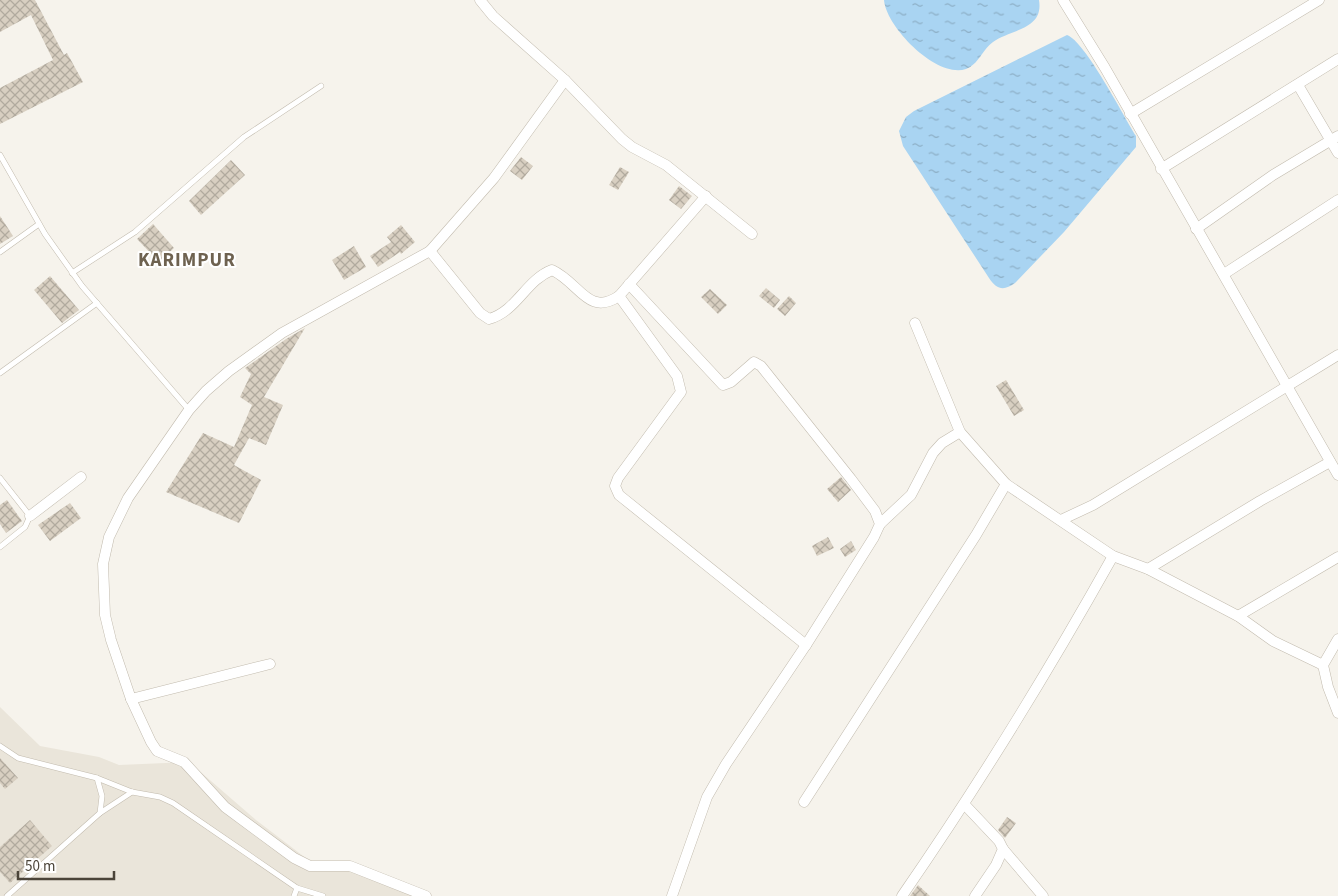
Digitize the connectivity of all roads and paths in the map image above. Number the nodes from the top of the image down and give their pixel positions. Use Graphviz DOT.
graph roads {
  1 [pos="480,0"];
  2 [pos="1063,0"];
  3 [pos="1319,0"];
  4 [pos="1338,59"];
  5 [pos="565,80"];
  6 [pos="1298,85"];
  7 [pos="321,86"];
  8 [pos="1130,114"];
  9 [pos="1334,138"];
  10 [pos="1338,153"];
  11 [pos="0,155"];
  12 [pos="1161,169"];
  13 [pos="706,196"];
  14 [pos="1338,200"];
  15 [pos="39,224"];
  16 [pos="1196,229"];
  17 [pos="752,234"];
  18 [pos="430,251"];
  19 [pos="0,252"];
  20 [pos="72,272"];
  21 [pos="1224,274"];
  22 [pos="629,284"];
  23 [pos="619,296"];
  24 [pos="96,303"];
  25 [pos="915,323"];
  26 [pos="1338,355"];
  27 [pos="0,373"];
  28 [pos="1288,387"];
  29 [pos="188,410"];
  30 [pos="960,432"];
  31 [pos="1330,462"];
  32 [pos="1338,475"];
  33 [pos="81,477"];
  34 [pos="0,478"];
  35 [pos="1006,484"];
  36 [pos="30,516"];
  37 [pos="1061,520"];
  38 [pos="880,524"];
  39 [pos="0,547"];
  40 [pos="1113,556"];
  41 [pos="1338,558"];
  42 [pos="1148,569"];
  43 [pos="1238,616"];
  44 [pos="1338,639"];
  45 [pos="806,645"];
  46 [pos="270,664"];
  47 [pos="1323,665"];
  48 [pos="131,699"];
  49 [pos="1338,713"];
  50 [pos="0,746"];
  51 [pos="97,778"];
  52 [pos="132,792"];
  53 [pos="804,802"];
  54 [pos="965,805"];
  55 [pos="100,814"];
  56 [pos="1003,849"];
  57 [pos="297,888"];
  58 [pos="7,896"];
  59 [pos="294,896"];
  60 [pos="323,896"];
  61 [pos="426,896"];
  62 [pos="672,896"];
  63 [pos="902,896"];
  64 [pos="976,896"];
  65 [pos="1043,896"];
  1 -- 5 [label="street"];
  2 -- 8 [label="street"];
  3 -- 8 [label="street"];
  4 -- 6 [label="street"];
  5 -- 13 [label="street"];
  5 -- 18 [label="street"];
  6 -- 9 [label="street"];
  6 -- 12 [label="street"];
  7 -- 20 [label="lane"];
  8 -- 12 [label="street"];
  9 -- 10 [label="street"];
  9 -- 16 [label="street"];
  11 -- 15 [label="lane"];
  12 -- 16 [label="street"];
  13 -- 17 [label="street"];
  13 -- 22 [label="street"];
  14 -- 21 [label="street"];
  15 -- 19 [label="lane"];
  15 -- 20 [label="lane"];
  16 -- 21 [label="street"];
  18 -- 23 [label="street"];
  18 -- 29 [label="street"];
  20 -- 24 [label="lane"];
  21 -- 28 [label="street"];
  22 -- 23 [label="street"];
  22 -- 38 [label="street"];
  23 -- 45 [label="street"];
  24 -- 27 [label="lane"];
  24 -- 29 [label="lane"];
  25 -- 30 [label="street"];
  26 -- 28 [label="street"];
  28 -- 31 [label="street"];
  28 -- 37 [label="street"];
  29 -- 48 [label="street"];
  30 -- 35 [label="street"];
  30 -- 38 [label="street"];
  31 -- 32 [label="street"];
  31 -- 42 [label="street"];
  33 -- 36 [label="street"];
  34 -- 36 [label="lane"];
  35 -- 37 [label="street"];
  35 -- 53 [label="street"];
  36 -- 39 [label="lane"];
  37 -- 40 [label="street"];
  38 -- 45 [label="street"];
  40 -- 42 [label="street"];
  40 -- 54 [label="street"];
  41 -- 43 [label="street"];
  42 -- 43 [label="street"];
  43 -- 47 [label="street"];
  44 -- 47 [label="street"];
  45 -- 62 [label="street"];
  46 -- 48 [label="street"];
  47 -- 49 [label="street"];
  48 -- 61 [label="street"];
  50 -- 51 [label="lane"];
  51 -- 52 [label="lane"];
  51 -- 55 [label="lane"];
  52 -- 55 [label="lane"];
  52 -- 57 [label="lane"];
  54 -- 56 [label="street"];
  54 -- 63 [label="street"];
  55 -- 58 [label="lane"];
  56 -- 64 [label="street"];
  56 -- 65 [label="street"];
  57 -- 59 [label="lane"];
  57 -- 60 [label="lane"];
}
